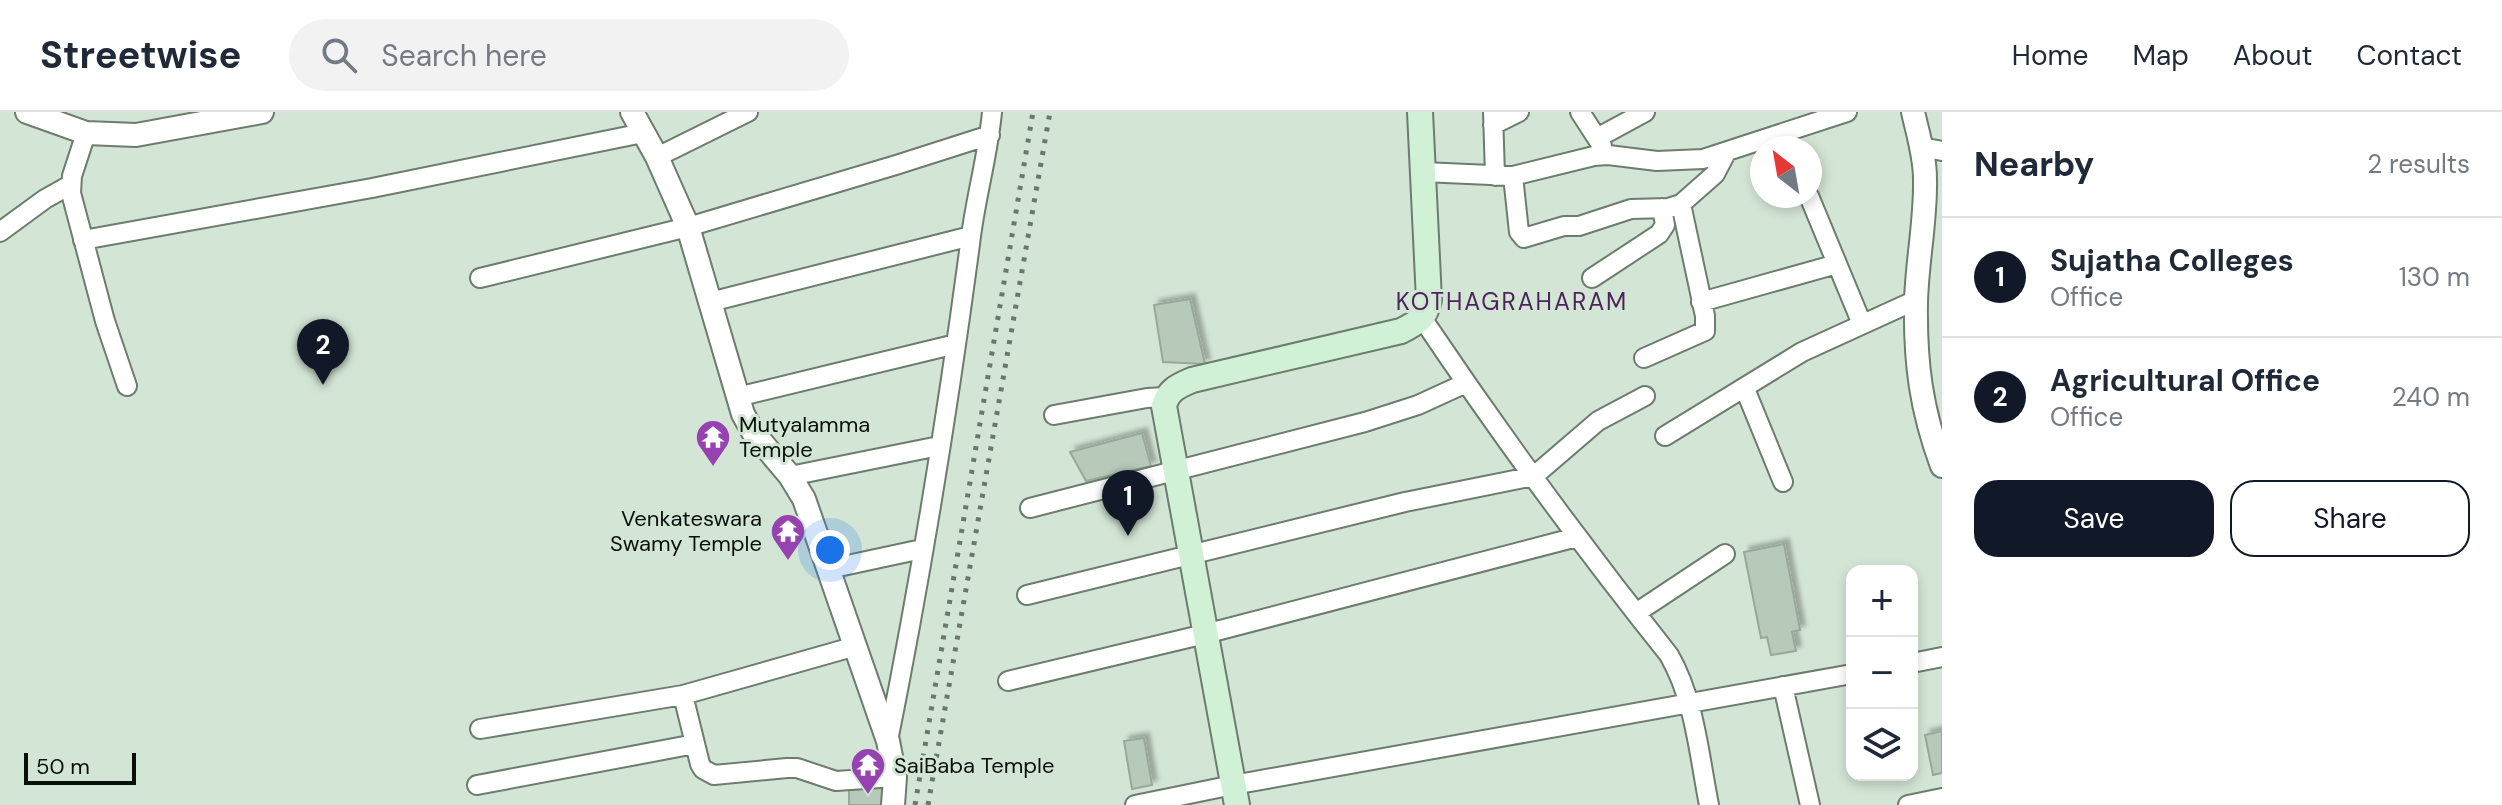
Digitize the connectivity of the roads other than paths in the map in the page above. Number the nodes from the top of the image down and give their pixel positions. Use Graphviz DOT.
graph roads {
  1 [pos="27,112"];
  2 [pos="262,112"];
  3 [pos="632,112"];
  4 [pos="748,112"];
  5 [pos="992,112"];
  6 [pos="1420,112"];
  7 [pos="1519,112"];
  8 [pos="1645,112"];
  9 [pos="1847,112"];
  10 [pos="1913,112"];
  11 [pos="1581,113"];
  12 [pos="55,117"];
  13 [pos="188,119"];
  14 [pos="1493,119"];
  15 [pos="86,133"];
  16 [pos="643,133"];
  17 [pos="990,135"];
  18 [pos="1796,136"];
  19 [pos="1597,138"];
  20 [pos="1750,148"];
  21 [pos="1932,149"];
  22 [pos="1726,153"];
  23 [pos="1608,155"];
  24 [pos="657,157"];
  25 [pos="1423,172"];
  26 [pos="1504,176"];
  27 [pos="70,185"];
  28 [pos="1672,206"];
  29 [pos="1814,208"];
  30 [pos="688,227"];
  31 [pos="0,232"];
  32 [pos="971,236"];
  33 [pos="83,240"];
  34 [pos="1837,264"];
  35 [pos="480,278"];
  36 [pos="1592,278"];
  37 [pos="1916,300"];
  38 [pos="710,302"];
  39 [pos="1701,302"];
  40 [pos="1422,318"];
  41 [pos="1862,324"];
  42 [pos="956,344"];
  43 [pos="1644,358"];
  44 [pos="1466,383"];
  45 [pos="127,386"];
  46 [pos="1745,389"];
  47 [pos="1645,396"];
  48 [pos="737,397"];
  49 [pos="1166,397"];
  50 [pos="1054,415"];
  51 [pos="1665,436"];
  52 [pos="1937,438"];
  53 [pos="939,446"];
  54 [pos="1942,466"];
  55 [pos="1175,473"];
  56 [pos="790,476"];
  57 [pos="1534,476"];
  58 [pos="1783,482"];
  59 [pos="1030,508"];
  60 [pos="1577,537"];
  61 [pos="922,549"];
  62 [pos="1725,554"];
  63 [pos="1190,555"];
  64 [pos="829,569"];
  65 [pos="1027,595"];
  66 [pos="1636,613"];
  67 [pos="1205,634"];
  68 [pos="856,646"];
  69 [pos="1942,657"];
  70 [pos="1918,662"];
  71 [pos="1846,675"];
  72 [pos="1008,681"];
  73 [pos="1783,686"];
  74 [pos="683,695"];
  75 [pos="1690,703"];
  76 [pos="480,729"];
  77 [pos="888,741"];
  78 [pos="695,744"];
  79 [pos="895,777"];
  80 [pos="477,785"];
  81 [pos="1235,795"];
  82 [pos="1942,798"];
  83 [pos="893,805"];
  84 [pos="1135,805"];
  85 [pos="1709,805"];
  86 [pos="1810,805"];
  87 [pos="1908,805"];
  1 -- 12 [label="street"];
  2 -- 13 [label="street"];
  3 -- 16 [label="street"];
  4 -- 24 [label="street"];
  5 -- 17 [label="street"];
  6 -- 25 [label="main road"];
  7 -- 14 [label="street"];
  8 -- 19 [label="street"];
  9 -- 18 [label="street"];
  10 -- 21 [label="street"];
  11 -- 19 [label="street"];
  12 -- 15 [label="street"];
  13 -- 15 [label="street"];
  14 -- 26 [label="street"];
  15 -- 27 [label="street"];
  16 -- 24 [label="street"];
  16 -- 33 [label="street"];
  17 -- 30 [label="street"];
  17 -- 32 [label="street"];
  19 -- 23 [label="street"];
  20 -- 22 [label="street"];
  21 -- 37 [label="street"];
  22 -- 23 [label="street"];
  22 -- 28 [label="street"];
  23 -- 26 [label="street"];
  24 -- 30 [label="street"];
  25 -- 26 [label="street"];
  25 -- 40 [label="main road"];
  26 -- 28 [label="street"];
  27 -- 31 [label="street"];
  27 -- 33 [label="street"];
  28 -- 36 [label="street"];
  28 -- 39 [label="street"];
  29 -- 34 [label="street"];
  30 -- 35 [label="street"];
  30 -- 38 [label="street"];
  32 -- 38 [label="street"];
  32 -- 42 [label="street"];
  33 -- 45 [label="street"];
  34 -- 39 [label="street"];
  34 -- 41 [label="street"];
  37 -- 41 [label="street"];
  37 -- 52 [label="street"];
  38 -- 48 [label="street"];
  39 -- 43 [label="street"];
  40 -- 44 [label="street"];
  40 -- 49 [label="main road"];
  41 -- 46 [label="street"];
  42 -- 48 [label="street"];
  42 -- 53 [label="street"];
  44 -- 55 [label="street"];
  44 -- 57 [label="street"];
  46 -- 51 [label="street"];
  46 -- 58 [label="street"];
  47 -- 57 [label="street"];
  48 -- 56 [label="street"];
  49 -- 50 [label="street"];
  49 -- 55 [label="main road"];
  52 -- 54 [label="street"];
  53 -- 56 [label="street"];
  53 -- 61 [label="street"];
  55 -- 59 [label="street"];
  55 -- 63 [label="main road"];
  56 -- 64 [label="street"];
  57 -- 60 [label="street"];
  57 -- 63 [label="street"];
  60 -- 66 [label="street"];
  60 -- 67 [label="street"];
  61 -- 64 [label="street"];
  61 -- 77 [label="street"];
  62 -- 66 [label="street"];
  63 -- 65 [label="street"];
  63 -- 67 [label="main road"];
  64 -- 68 [label="street"];
  66 -- 75 [label="street"];
  67 -- 72 [label="street"];
  67 -- 81 [label="main road"];
  68 -- 74 [label="street"];
  68 -- 77 [label="street"];
  69 -- 70 [label="street"];
  71 -- 73 [label="street"];
  73 -- 75 [label="street"];
  73 -- 86 [label="street"];
  74 -- 76 [label="street"];
  74 -- 78 [label="street"];
  75 -- 81 [label="street"];
  75 -- 85 [label="street"];
  77 -- 79 [label="street"];
  78 -- 79 [label="street"];
  78 -- 80 [label="street"];
  79 -- 83 [label="street"];
  81 -- 84 [label="street"];
  82 -- 87 [label="street"];
}
